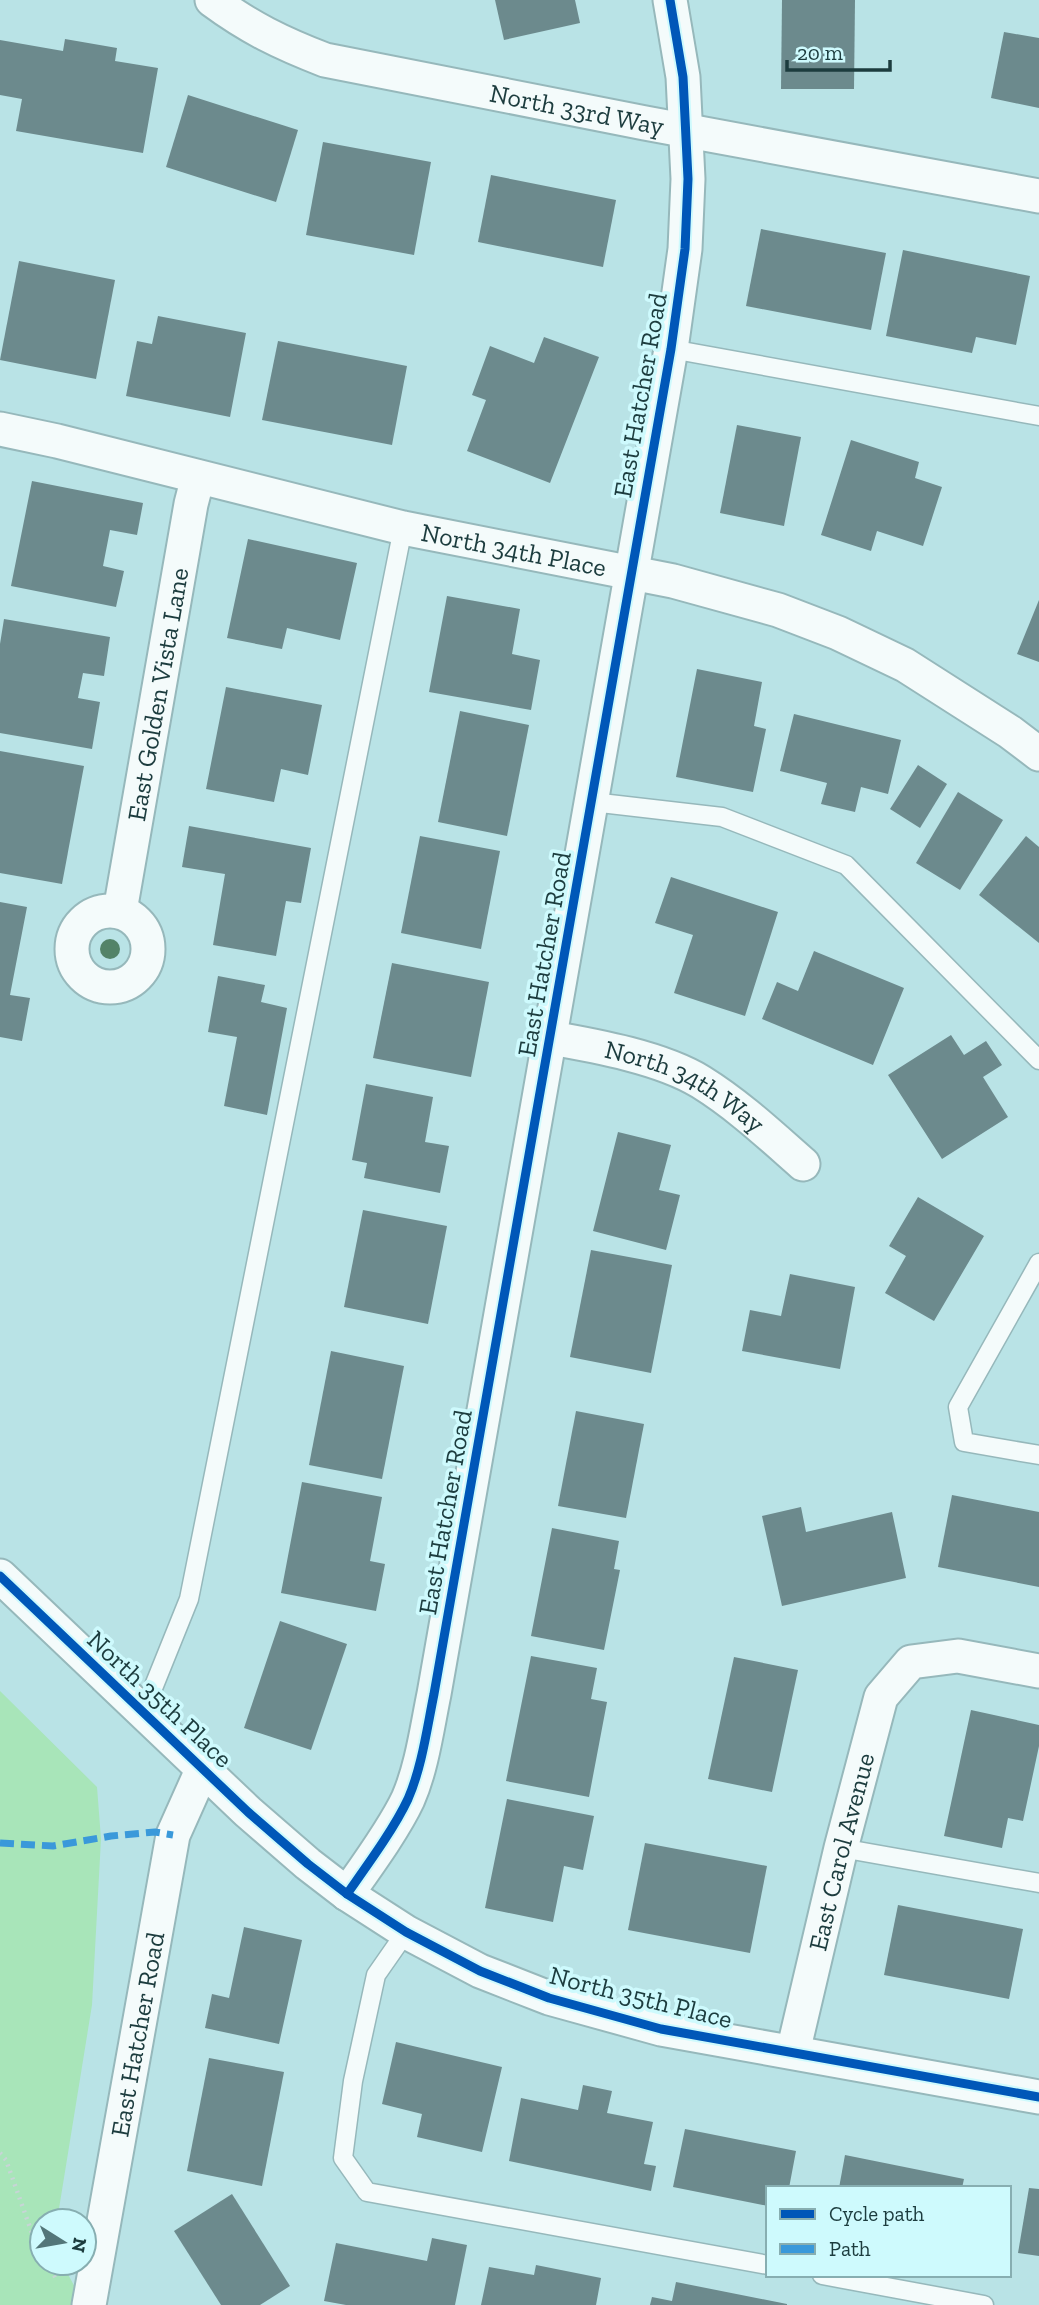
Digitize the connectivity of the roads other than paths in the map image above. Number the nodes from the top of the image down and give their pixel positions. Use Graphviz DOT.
graph roads {
  1 [pos="212,0"];
  2 [pos="670,0"];
  3 [pos="685,130"];
  4 [pos="1039,196"];
  5 [pos="671,349"];
  6 [pos="1039,416"];
  7 [pos="0,429"];
  8 [pos="198,477"];
  9 [pos="403,528"];
  10 [pos="630,573"];
  11 [pos="1039,754"];
  12 [pos="592,802"];
  13 [pos="120,911"];
  14 [pos="551,1038"];
  15 [pos="1039,1060"];
  16 [pos="803,1164"];
  17 [pos="1039,1263"];
  18 [pos="1039,1455"];
  19 [pos="0,1576"];
  20 [pos="1039,1671"];
  21 [pos="143,1713"];
  22 [pos="203,1768"];
  23 [pos="841,1848"];
  24 [pos="1039,1883"];
  25 [pos="347,1894"];
  26 [pos="406,1931"];
  27 [pos="793,2052"];
  28 [pos="1039,2097"];
  29 [pos="766,2265"];
  30 [pos="833,2277"];
  31 [pos="89,2305"];
  32 [pos="984,2305"];
  1 -- 3 [label="street, North 33rd Way"];
  2 -- 3 [label="street, East Hatcher Road"];
  3 -- 4 [label="street, North 33rd Way"];
  3 -- 5 [label="street, East Hatcher Road"];
  5 -- 6 [label="lane"];
  5 -- 10 [label="street, East Hatcher Road"];
  7 -- 8 [label="street, North 34th Place"];
  8 -- 9 [label="street, North 34th Place"];
  8 -- 13 [label="street, East Golden Vista Lane"];
  9 -- 10 [label="street, North 34th Place"];
  9 -- 21 [label="lane"];
  10 -- 11 [label="street, North 34th Place"];
  10 -- 12 [label="street, East Hatcher Road"];
  12 -- 14 [label="street, East Hatcher Road"];
  12 -- 15 [label="lane"];
  14 -- 16 [label="street, North 34th Way"];
  14 -- 25 [label="street, East Hatcher Road"];
  17 -- 18 [label="lane"];
  19 -- 21 [label="street, North 35th Place"];
  20 -- 23 [label="street, East Carol Avenue"];
  21 -- 22 [label="street, North 35th Place"];
  22 -- 25 [label="street, North 35th Place"];
  22 -- 31 [label="street, East Hatcher Road"];
  23 -- 24 [label="lane"];
  23 -- 27 [label="street, East Carol Avenue"];
  25 -- 26 [label="street, North 35th Place"];
  26 -- 27 [label="street, North 35th Place"];
  26 -- 29 [label="lane"];
  27 -- 28 [label="street, North 35th Place"];
  30 -- 32 [label="lane"];
}
